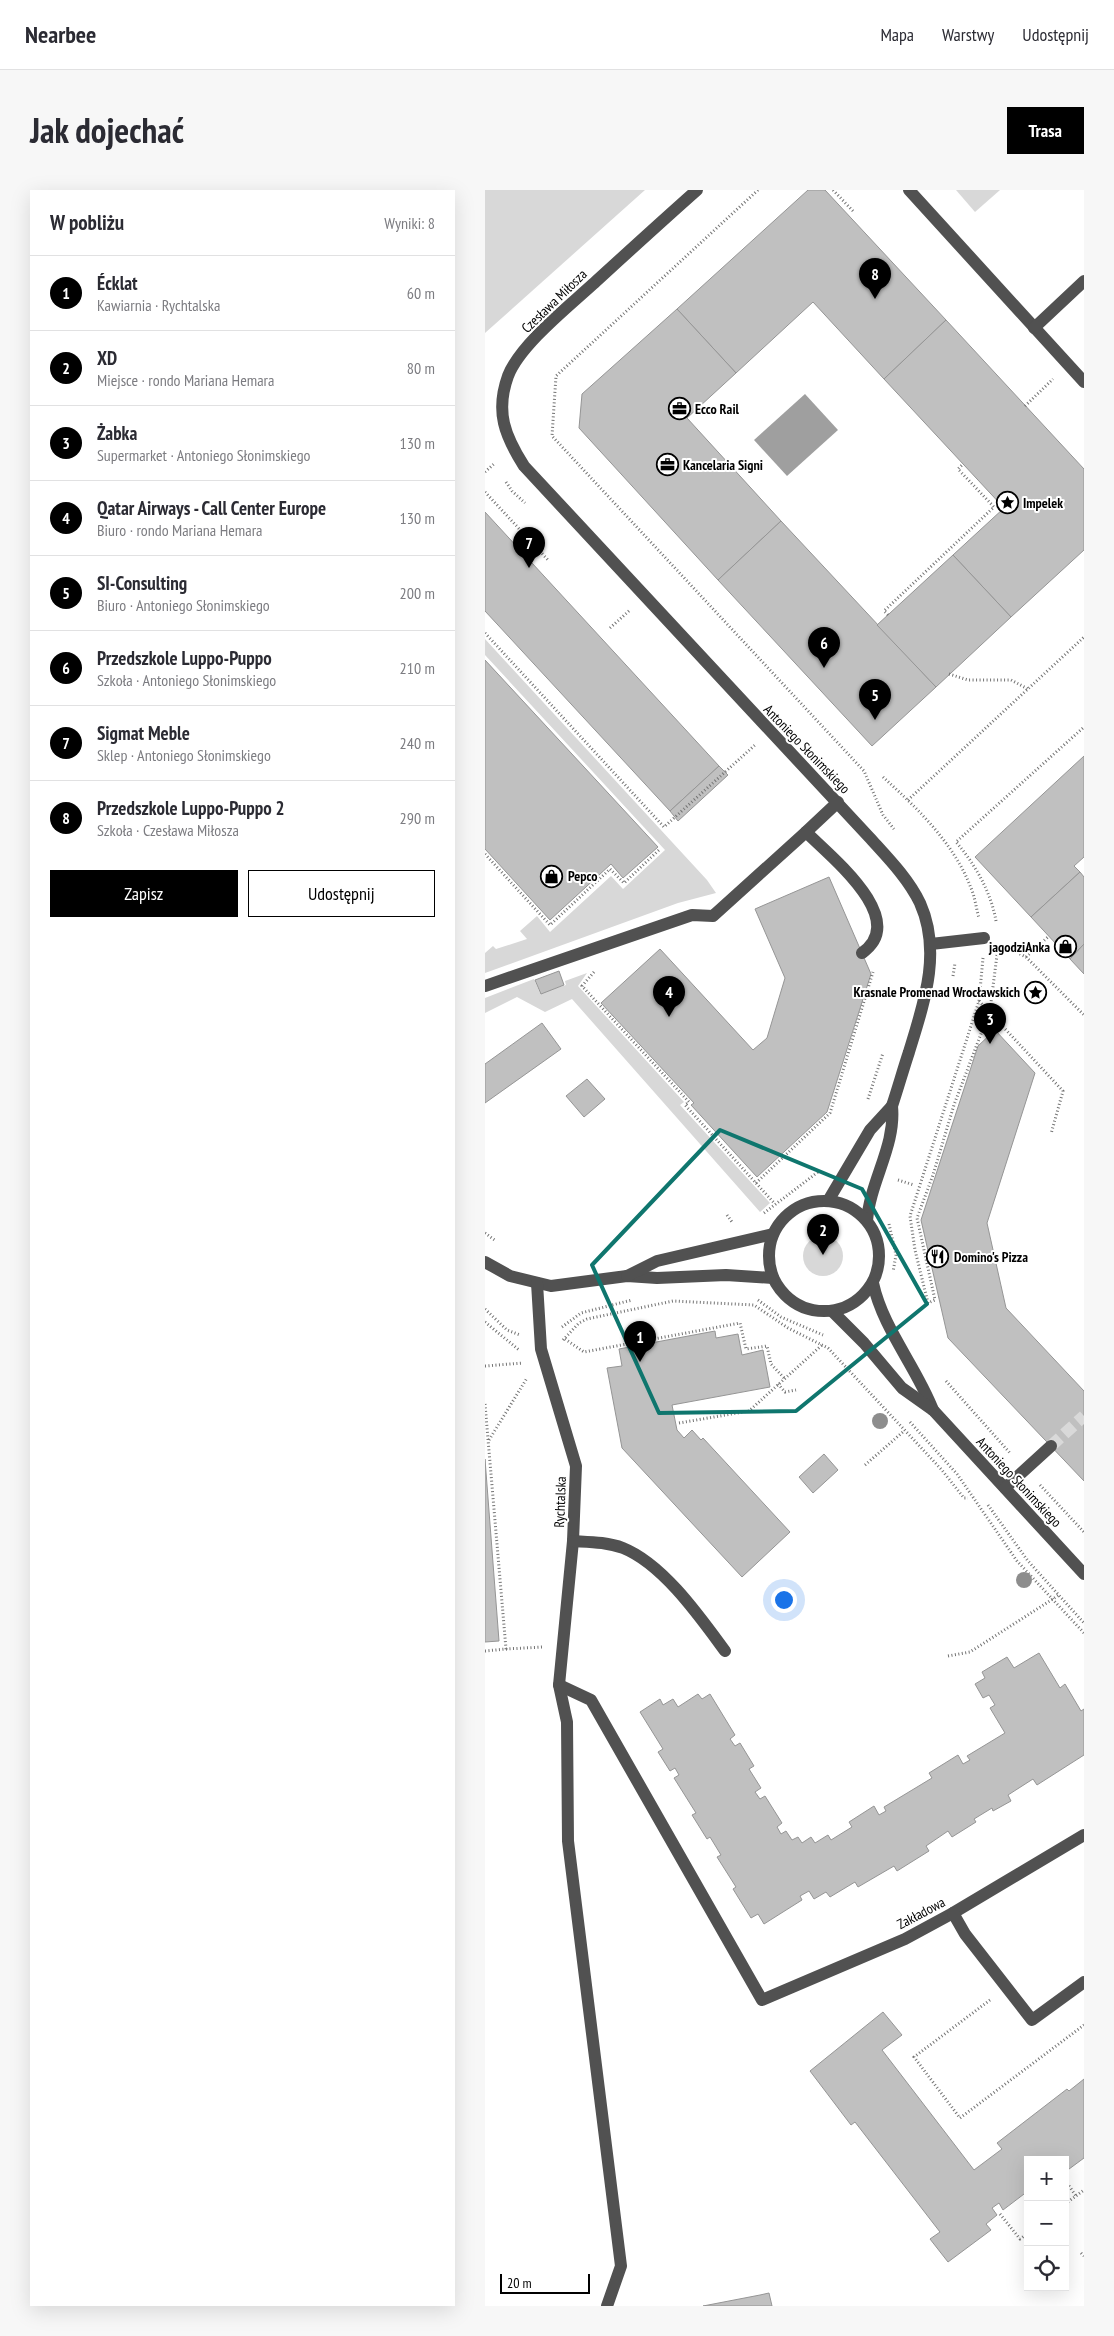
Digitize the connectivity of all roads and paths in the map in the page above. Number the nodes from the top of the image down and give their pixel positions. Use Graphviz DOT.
graph roads {
  1 [pos="697,190"];
  2 [pos="833,190"];
  3 [pos="909,190"];
  4 [pos="853,211"];
  5 [pos="1084,281"];
  6 [pos="1034,328"];
  7 [pos="1068,365"];
  8 [pos="1084,382"];
  9 [pos="1025,406"];
  10 [pos="495,463"];
  11 [pos="963,464"];
  12 [pos="524,466"];
  13 [pos="485,472"];
  14 [pos="485,492"];
  15 [pos="549,561"];
  16 [pos="632,607"];
  17 [pos="888,614"];
  18 [pos="610,628"];
  19 [pos="485,633"];
  20 [pos="1084,637"];
  21 [pos="949,674"];
  22 [pos="1029,689"];
  23 [pos="1084,727"];
  24 [pos="757,743"];
  25 [pos="883,776"];
  26 [pos="908,800"];
  27 [pos="838,802"];
  28 [pos="806,832"];
  29 [pos="660,849"];
  30 [pos="485,854"];
  31 [pos="1049,936"];
  32 [pos="984,938"];
  33 [pos="931,944"];
  34 [pos="999,944"];
  35 [pos="595,947"];
  36 [pos="862,953"];
  37 [pos="1027,957"];
  38 [pos="873,972"];
  39 [pos="485,986"];
  40 [pos="979,1001"];
  41 [pos="989,1010"];
  42 [pos="1084,1015"];
  43 [pos="884,1050"];
  44 [pos="865,1106"];
  45 [pos="892,1106"];
  46 [pos="1051,1134"];
  47 [pos="826,1166"];
  48 [pos="755,1183"];
  49 [pos="828,1201"];
  50 [pos="775,1204"];
  51 [pos="727,1215"];
  52 [pos="760,1217"];
  53 [pos="867,1221"];
  54 [pos="733,1224"];
  55 [pos="485,1233"];
  56 [pos="773,1234"];
  57 [pos="497,1242"];
  58 [pos="485,1262"];
  59 [pos="627,1276"];
  60 [pos="773,1278"];
  61 [pos="537,1283"];
  62 [pos="873,1283"];
  63 [pos="725,1297"];
  64 [pos="639,1298"];
  65 [pos="753,1298"];
  66 [pos="724,1302"];
  67 [pos="485,1308"];
  68 [pos="832,1311"];
  69 [pos="485,1322"];
  70 [pos="539,1333"];
  71 [pos="565,1339"];
  72 [pos="830,1340"];
  73 [pos="823,1345"];
  74 [pos="541,1348"];
  75 [pos="519,1351"];
  76 [pos="845,1358"];
  77 [pos="841,1362"];
  78 [pos="523,1363"];
  79 [pos="485,1366"];
  80 [pos="940,1375"];
  81 [pos="528,1377"];
  82 [pos="785,1379"];
  83 [pos="778,1384"];
  84 [pos="530,1385"];
  85 [pos="796,1390"];
  86 [pos="485,1404"];
  87 [pos="933,1410"];
  88 [pos="903,1416"];
  89 [pos="679,1423"];
  90 [pos="904,1432"];
  91 [pos="994,1435"];
  92 [pos="488,1441"];
  93 [pos="1051,1446"];
  94 [pos="865,1465"];
  95 [pos="1040,1485"];
  96 [pos="1005,1488"];
  97 [pos="968,1498"];
  98 [pos="984,1498"];
  99 [pos="1084,1532"];
  100 [pos="573,1541"];
  101 [pos="1084,1574"];
  102 [pos="1059,1595"];
  103 [pos="1052,1600"];
  104 [pos="1084,1623"];
  105 [pos="1084,1633"];
  106 [pos="548,1648"];
  107 [pos="506,1649"];
  108 [pos="485,1651"];
  109 [pos="725,1651"];
  110 [pos="948,1656"];
  111 [pos="559,1685"];
  112 [pos="1084,1835"];
  113 [pos="953,1913"];
  114 [pos="1084,1982"];
  115 [pos="1006,1987"];
  116 [pos="1084,2025"];
  117 [pos="1069,2186"];
  118 [pos="1084,2190"];
  119 [pos="1076,2196"];
  120 [pos="1069,2201"];
  121 [pos="1000,2214"];
  122 [pos="1024,2236"];
  123 [pos="607,2306"];
  1 -- 12 [label="street, Czesława Miłosza"];
  2 -- 4 [label="path"];
  3 -- 6 [label="street"];
  5 -- 6 [label="street"];
  6 -- 7 [label="street"];
  7 -- 8 [label="street"];
  7 -- 9 [label="path"];
  10 -- 13 [label="path"];
  11 -- 17 [label="path"];
  12 -- 27 [label="street, Antoniego Słonimskiego"];
  14 -- 15 [label="path"];
  16 -- 18 [label="path"];
  19 -- 24 [label="path"];
  20 -- 22 [label="path"];
  21 -- 22 [label="path"];
  22 -- 26 [label="path"];
  23 -- 34 [label="path"];
  25 -- 26 [label="path"];
  26 -- 32 [label="path"];
  27 -- 28 [label="street"];
  27 -- 33 [label="street, Antoniego Słonimskiego"];
  28 -- 35 [label="street"];
  28 -- 36 [label="street"];
  29 -- 30 [label="path"];
  31 -- 37 [label="path"];
  32 -- 33 [label="street"];
  32 -- 34 [label="path"];
  32 -- 40 [label="path"];
  33 -- 45 [label="street, Antoniego Słonimskiego"];
  34 -- 37 [label="path"];
  34 -- 41 [label="path"];
  35 -- 39 [label="street"];
  35 -- 48 [label="path"];
  37 -- 42 [label="path"];
  38 -- 48 [label="path"];
  40 -- 41 [label="path"];
  40 -- 41 [label="path"];
  41 -- 46 [label="path"];
  43 -- 44 [label="path"];
  45 -- 49 [label="street, Antoniego Słonimskiego"];
  45 -- 53 [label="street, Antoniego Słonimskiego"];
  47 -- 50 [label="path"];
  48 -- 50 [label="path"];
  49 -- 53 [label="street"];
  49 -- 56 [label="street"];
  50 -- 52 [label="path"];
  51 -- 54 [label="path"];
  53 -- 62 [label="street"];
  55 -- 57 [label="path"];
  56 -- 59 [label="street"];
  56 -- 60 [label="street"];
  58 -- 61 [label="street"];
  59 -- 60 [label="street"];
  59 -- 61 [label="street"];
  60 -- 68 [label="street"];
  61 -- 70 [label="street, Rychtalska"];
  62 -- 68 [label="street"];
  62 -- 87 [label="street, Antoniego Słonimskiego"];
  63 -- 66 [label="path"];
  64 -- 70 [label="path"];
  65 -- 72 [label="path"];
  66 -- 71 [label="path"];
  66 -- 73 [label="path"];
  67 -- 70 [label="path"];
  68 -- 87 [label="street, Antoniego Słonimskiego"];
  69 -- 75 [label="path"];
  70 -- 74 [label="street, Rychtalska"];
  71 -- 74 [label="path"];
  71 -- 82 [label="path"];
  73 -- 77 [label="path"];
  73 -- 82 [label="path"];
  74 -- 75 [label="path"];
  74 -- 100 [label="street, Rychtalska"];
  75 -- 78 [label="path"];
  76 -- 77 [label="path"];
  77 -- 90 [label="path"];
  78 -- 79 [label="path"];
  78 -- 81 [label="path"];
  80 -- 91 [label="path"];
  81 -- 84 [label="path"];
  81 -- 92 [label="path"];
  82 -- 83 [label="path"];
  83 -- 85 [label="path"];
  83 -- 89 [label="path"];
  86 -- 92 [label="path"];
  87 -- 96 [label="street, Antoniego Słonimskiego"];
  88 -- 103 [label="path"];
  90 -- 94 [label="path"];
  90 -- 97 [label="path"];
  92 -- 107 [label="path"];
  93 -- 96 [label="street"];
  95 -- 99 [label="path"];
  96 -- 101 [label="street, Antoniego Słonimskiego"];
  98 -- 102 [label="path"];
  100 -- 109 [label="street"];
  100 -- 111 [label="street, Rychtalska"];
  102 -- 103 [label="path"];
  102 -- 104 [label="path"];
  103 -- 105 [label="path"];
  103 -- 110 [label="path"];
  106 -- 107 [label="path"];
  107 -- 108 [label="path"];
  111 -- 113 [label="street, Zakładowa"];
  111 -- 123 [label="street, Rychtalska"];
  112 -- 113 [label="street, Zakładowa"];
  113 -- 115 [label="street"];
  114 -- 115 [label="street"];
  115 -- 116 [label="path"];
  117 -- 119 [label="path"];
  118 -- 119 [label="path"];
  119 -- 120 [label="path"];
  121 -- 122 [label="path"];
}
